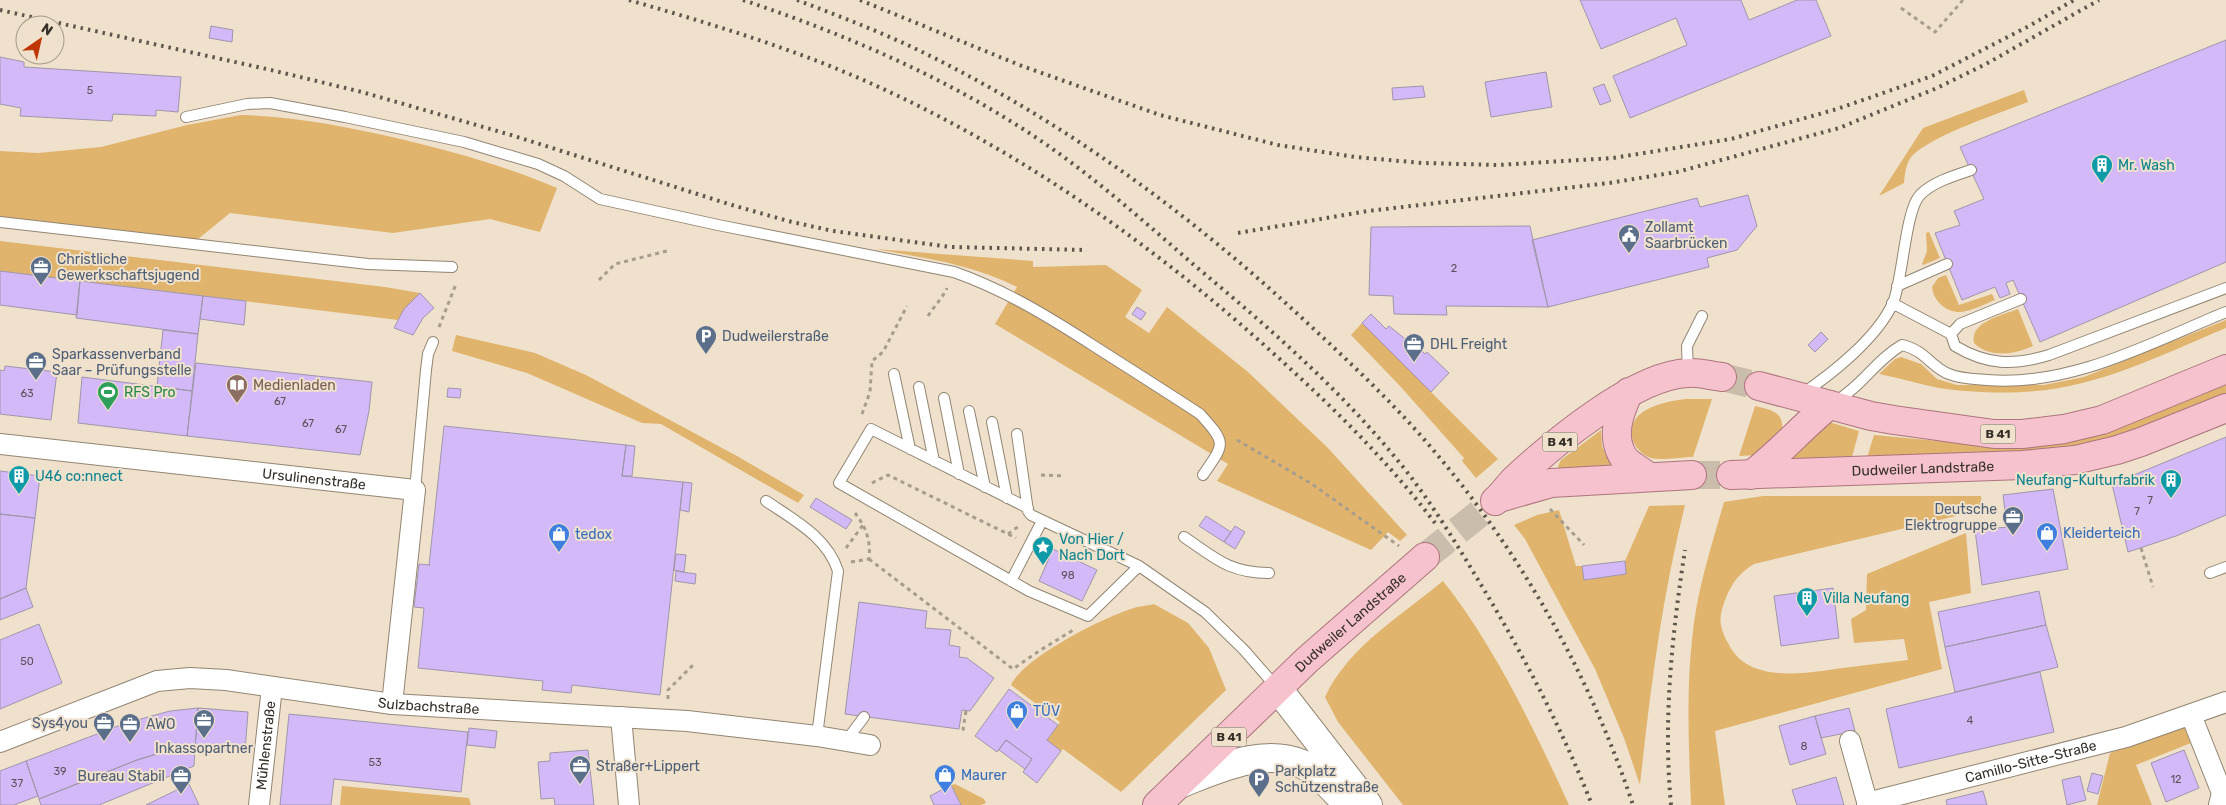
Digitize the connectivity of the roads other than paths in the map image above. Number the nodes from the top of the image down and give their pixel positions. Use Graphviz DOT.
graph roads {
  1 [pos="186,117"];
  2 [pos="1971,170"];
  3 [pos="0,222"];
  4 [pos="1947,264"];
  5 [pos="452,267"];
  6 [pos="1897,286"];
  7 [pos="2226,288"];
  8 [pos="2021,299"];
  9 [pos="1892,303"];
  10 [pos="2226,312"];
  11 [pos="1702,316"];
  12 [pos="1951,334"];
  13 [pos="433,342"];
  14 [pos="2226,369"];
  15 [pos="1688,373"];
  16 [pos="894,374"];
  17 [pos="1722,377"];
  18 [pos="919,386"];
  19 [pos="1758,386"];
  20 [pos="1629,392"];
  21 [pos="1797,397"];
  22 [pos="944,398"];
  23 [pos="1829,405"];
  24 [pos="2226,408"];
  25 [pos="969,411"];
  26 [pos="992,422"];
  27 [pos="1017,434"];
  28 [pos="0,444"];
  29 [pos="910,449"];
  30 [pos="934,461"];
  31 [pos="959,474"];
  32 [pos="1203,475"];
  33 [pos="1692,475"];
  34 [pos="1649,476"];
  35 [pos="985,487"];
  36 [pos="415,490"];
  37 [pos="1007,498"];
  38 [pos="766,501"];
  39 [pos="1028,508"];
  40 [pos="1042,522"];
  41 [pos="1184,537"];
  42 [pos="1424,557"];
  43 [pos="1139,566"];
  44 [pos="2226,567"];
  45 [pos="1269,573"];
  46 [pos="2210,573"];
  47 [pos="1011,581"];
  48 [pos="272,687"];
  49 [pos="1278,689"];
  50 [pos="2226,702"];
  51 [pos="392,704"];
  52 [pos="2191,715"];
  53 [pos="621,717"];
  54 [pos="864,717"];
  55 [pos="816,736"];
  56 [pos="846,741"];
  57 [pos="1850,741"];
  58 [pos="0,742"];
  59 [pos="870,745"];
  60 [pos="1179,784"];
  61 [pos="2222,798"];
  62 [pos="1868,804"];
  63 [pos="260,805"];
  64 [pos="629,805"];
  65 [pos="1157,805"];
  66 [pos="1348,805"];
  67 [pos="1368,805"];
  1 -- 32 [label="lane"];
  2 -- 6 [label="lane"];
  3 -- 5 [label="lane"];
  4 -- 6 [label="lane"];
  6 -- 9 [label="lane"];
  7 -- 12 [label="lane"];
  8 -- 12 [label="lane"];
  9 -- 12 [label="lane"];
  9 -- 21 [label="lane"];
  10 -- 23 [label="lane"];
  11 -- 15 [label="lane"];
  13 -- 36 [label="lane"];
  14 -- 23 [label="main road, B 41"];
  15 -- 17 [label="main road, B 41"];
  15 -- 20 [label="main road, B 41"];
  16 -- 29 [label="lane"];
  18 -- 30 [label="lane"];
  19 -- 21 [label="main road, B 41"];
  20 -- 34 [label="main road"];
  20 -- 34 [label="main road, B 41"];
  21 -- 23 [label="main road, B 41"];
  22 -- 31 [label="lane"];
  23 -- 24 [label="main road, Dudweiler Landstraße"];
  25 -- 35 [label="lane"];
  26 -- 37 [label="lane"];
  27 -- 39 [label="lane"];
  28 -- 36 [label="street, Ursulinenstraße"];
  29 -- 30 [label="lane"];
  29 -- 47 [label="lane"];
  30 -- 31 [label="lane"];
  31 -- 35 [label="lane"];
  33 -- 34 [label="main road, B 41"];
  35 -- 37 [label="lane"];
  36 -- 51 [label="street"];
  37 -- 39 [label="lane"];
  38 -- 55 [label="lane"];
  39 -- 40 [label="lane"];
  40 -- 43 [label="lane"];
  40 -- 47 [label="lane"];
  41 -- 45 [label="lane"];
  42 -- 49 [label="main road, Dudweiler Landstraße / B 41"];
  43 -- 47 [label="lane"];
  43 -- 49 [label="lane"];
  44 -- 46 [label="lane"];
  48 -- 51 [label="street, Sulzbachstraße"];
  48 -- 58 [label="street, Sulzbachstraße"];
  48 -- 63 [label="street, Mühlenstraße"];
  49 -- 60 [label="main road, B 41"];
  49 -- 67 [label="main road"];
  50 -- 52 [label="street, Camillo-Sitte-Straße"];
  51 -- 53 [label="street, Sulzbachstraße"];
  52 -- 61 [label="street"];
  52 -- 62 [label="street, Camillo-Sitte-Straße"];
  53 -- 55 [label="street, Sulzbachstraße"];
  53 -- 64 [label="street"];
  54 -- 56 [label="lane"];
  55 -- 56 [label="street, Sulzbachstraße"];
  56 -- 59 [label="street, Sulzbachstraße"];
  57 -- 62 [label="street, Camillo-Sitte-Straße"];
  60 -- 65 [label="main road, B 41"];
  60 -- 66 [label="main road"];
}
